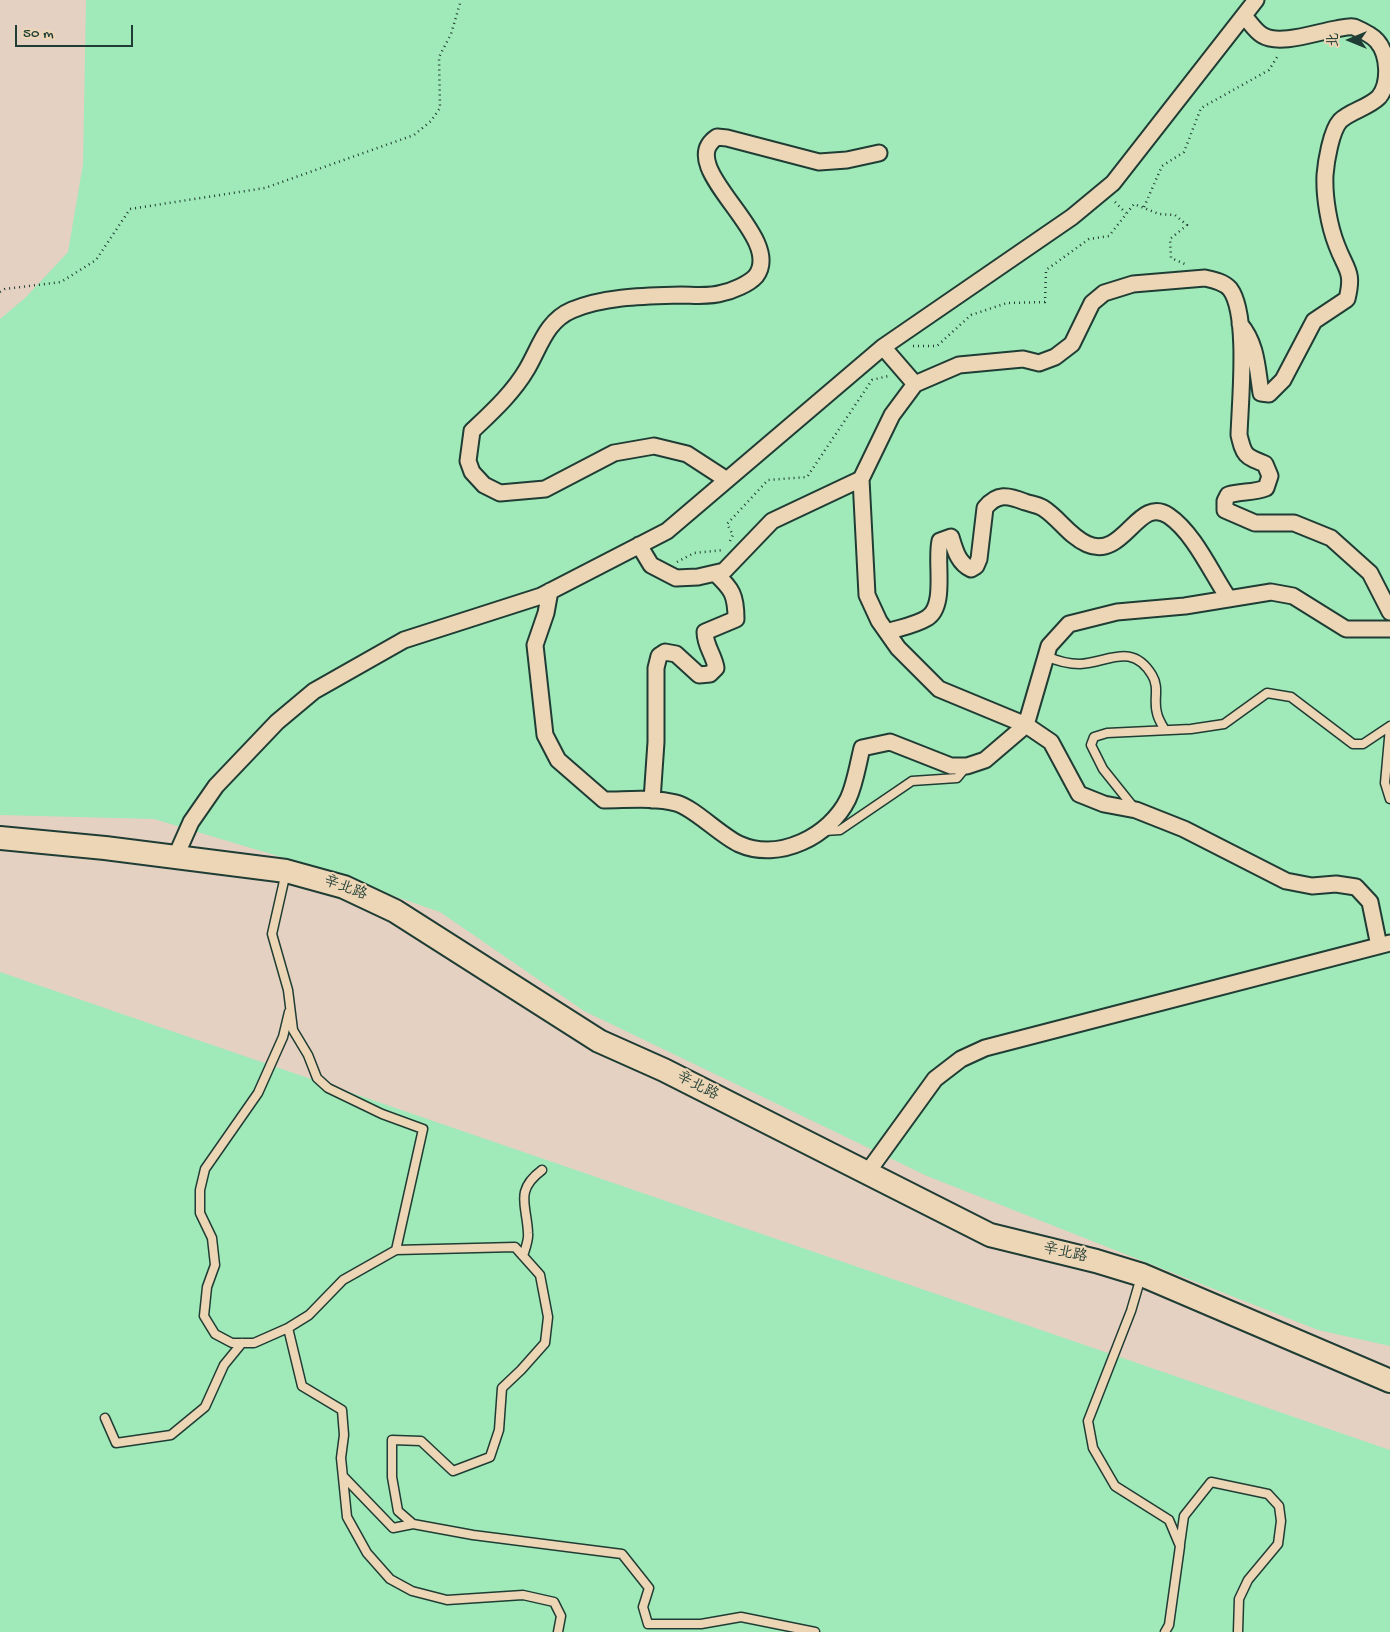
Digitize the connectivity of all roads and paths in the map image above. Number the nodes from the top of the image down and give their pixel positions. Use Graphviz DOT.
graph roads {
  1 [pos="462,0"];
  2 [pos="1256,0"];
  3 [pos="1244,16"];
  4 [pos="1289,39"];
  5 [pos="879,153"];
  6 [pos="1144,207"];
  7 [pos="1206,278"];
  8 [pos="0,292"];
  9 [pos="1240,324"];
  10 [pos="883,347"];
  11 [pos="895,358"];
  12 [pos="905,371"];
  13 [pos="915,384"];
  14 [pos="861,479"];
  15 [pos="727,480"];
  16 [pos="639,545"];
  17 [pos="660,571"];
  18 [pos="715,573"];
  19 [pos="550,591"];
  20 [pos="1229,599"];
  21 [pos="1390,612"];
  22 [pos="1390,629"];
  23 [pos="887,632"];
  24 [pos="1046,656"];
  25 [pos="1026,725"];
  26 [pos="1390,726"];
  27 [pos="1165,730"];
  28 [pos="967,766"];
  29 [pos="1390,799"];
  30 [pos="652,800"];
  31 [pos="1136,810"];
  32 [pos="822,831"];
  33 [pos="0,838"];
  34 [pos="175,858"];
  35 [pos="286,872"];
  36 [pos="1384,944"];
  37 [pos="290,1008"];
  38 [pos="542,1170"];
  39 [pos="868,1174"];
  40 [pos="396,1250"];
  41 [pos="523,1256"];
  42 [pos="1142,1275"];
  43 [pos="288,1328"];
  44 [pos="242,1343"];
  45 [pos="1390,1381"];
  46 [pos="105,1418"];
  47 [pos="343,1476"];
  48 [pos="413,1524"];
  49 [pos="1180,1546"];
  50 [pos="558,1632"];
  51 [pos="815,1632"];
  52 [pos="1165,1632"];
  53 [pos="1238,1632"];
  1 -- 8 [label="path"];
  2 -- 3 [label="street"];
  3 -- 4 [label="street"];
  3 -- 10 [label="street"];
  4 -- 6 [label="path"];
  4 -- 9 [label="street"];
  5 -- 15 [label="street"];
  6 -- 7 [label="path"];
  6 -- 11 [label="path"];
  7 -- 9 [label="street"];
  7 -- 13 [label="street"];
  9 -- 21 [label="street"];
  10 -- 11 [label="street"];
  10 -- 15 [label="street"];
  11 -- 12 [label="street"];
  12 -- 13 [label="street"];
  12 -- 17 [label="path"];
  13 -- 14 [label="street"];
  14 -- 18 [label="street"];
  14 -- 23 [label="street"];
  15 -- 16 [label="street"];
  16 -- 17 [label="street"];
  16 -- 19 [label="street"];
  17 -- 18 [label="street"];
  18 -- 30 [label="street"];
  19 -- 30 [label="street"];
  19 -- 34 [label="street"];
  20 -- 22 [label="street"];
  20 -- 23 [label="street"];
  20 -- 24 [label="street"];
  23 -- 25 [label="street"];
  24 -- 25 [label="street"];
  24 -- 27 [label="lane"];
  25 -- 28 [label="street"];
  25 -- 31 [label="street"];
  26 -- 27 [label="lane"];
  26 -- 29 [label="lane"];
  27 -- 31 [label="lane"];
  28 -- 32 [label="lane"];
  28 -- 32 [label="street"];
  30 -- 32 [label="street"];
  31 -- 36 [label="street"];
  33 -- 34 [label="main road, 辛北路"];
  34 -- 35 [label="main road, 辛北路"];
  35 -- 37 [label="lane"];
  35 -- 39 [label="main road, 辛北路"];
  36 -- 39 [label="street"];
  37 -- 40 [label="lane"];
  37 -- 44 [label="lane"];
  38 -- 41 [label="lane"];
  39 -- 42 [label="main road, 辛北路"];
  40 -- 41 [label="lane"];
  40 -- 43 [label="lane"];
  41 -- 48 [label="lane"];
  42 -- 45 [label="main road, 辛北路"];
  42 -- 49 [label="lane"];
  43 -- 44 [label="lane"];
  43 -- 47 [label="lane"];
  44 -- 46 [label="lane"];
  47 -- 48 [label="lane"];
  47 -- 50 [label="lane"];
  48 -- 51 [label="lane"];
  49 -- 52 [label="lane"];
  49 -- 53 [label="lane"];
}
